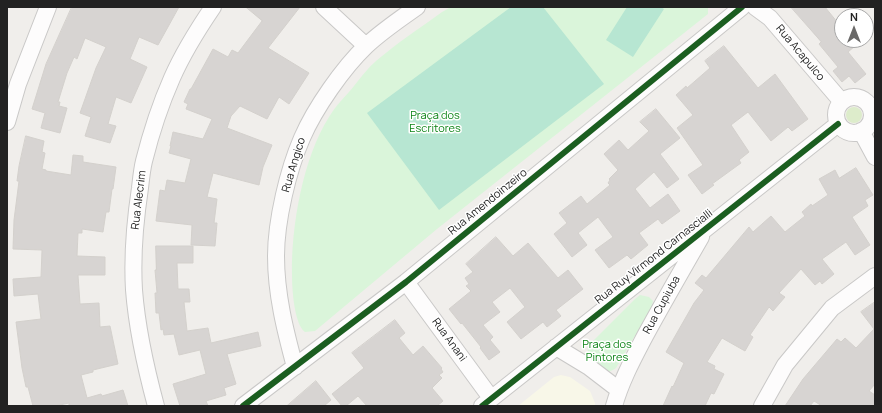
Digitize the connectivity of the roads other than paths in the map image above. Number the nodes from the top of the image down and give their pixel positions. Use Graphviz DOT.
graph roads {
  1 [pos="48,7"];
  2 [pos="213,7"];
  3 [pos="324,7"];
  4 [pos="417,7"];
  5 [pos="742,7"];
  6 [pos="755,7"];
  7 [pos="366,46"];
  8 [pos="842,102"];
  9 [pos="872,103"];
  10 [pos="7,122"];
  11 [pos="838,124"];
  12 [pos="861,131"];
  13 [pos="875,157"];
  14 [pos="705,229"];
  15 [pos="875,276"];
  16 [pos="406,282"];
  17 [pos="556,347"];
  18 [pos="295,367"];
  19 [pos="619,390"];
  20 [pos="487,402"];
  21 [pos="156,406"];
  22 [pos="243,406"];
  23 [pos="614,406"];
  24 [pos="762,406"];
  1 -- 10 [label="street"];
  2 -- 21 [label="street, Rua Alecrim"];
  3 -- 7 [label="street"];
  4 -- 7 [label="street, Rua Angico"];
  5 -- 16 [label="street, Rua Amendoinzeiro"];
  6 -- 8 [label="street, Rua Acapulco"];
  7 -- 18 [label="street, Rua Angico"];
  8 -- 9 [label="street"];
  8 -- 11 [label="street"];
  9 -- 12 [label="street"];
  11 -- 12 [label="street"];
  11 -- 14 [label="street, Rua Ruy Virmond Carnascialli"];
  12 -- 13 [label="street"];
  14 -- 17 [label="street, Rua Ruy Virmond Carnascialli"];
  14 -- 19 [label="street, Rua Cupiuba"];
  15 -- 24 [label="street"];
  16 -- 18 [label="street, Rua Amendoinzeiro"];
  16 -- 20 [label="street, Rua Anani"];
  17 -- 19 [label="street"];
  17 -- 20 [label="street, Rua Ruy Virmond Carnascialli"];
  18 -- 22 [label="street, Rua Amendoinzeiro"];
  19 -- 23 [label="street, Rua Cupiuba"];
}
